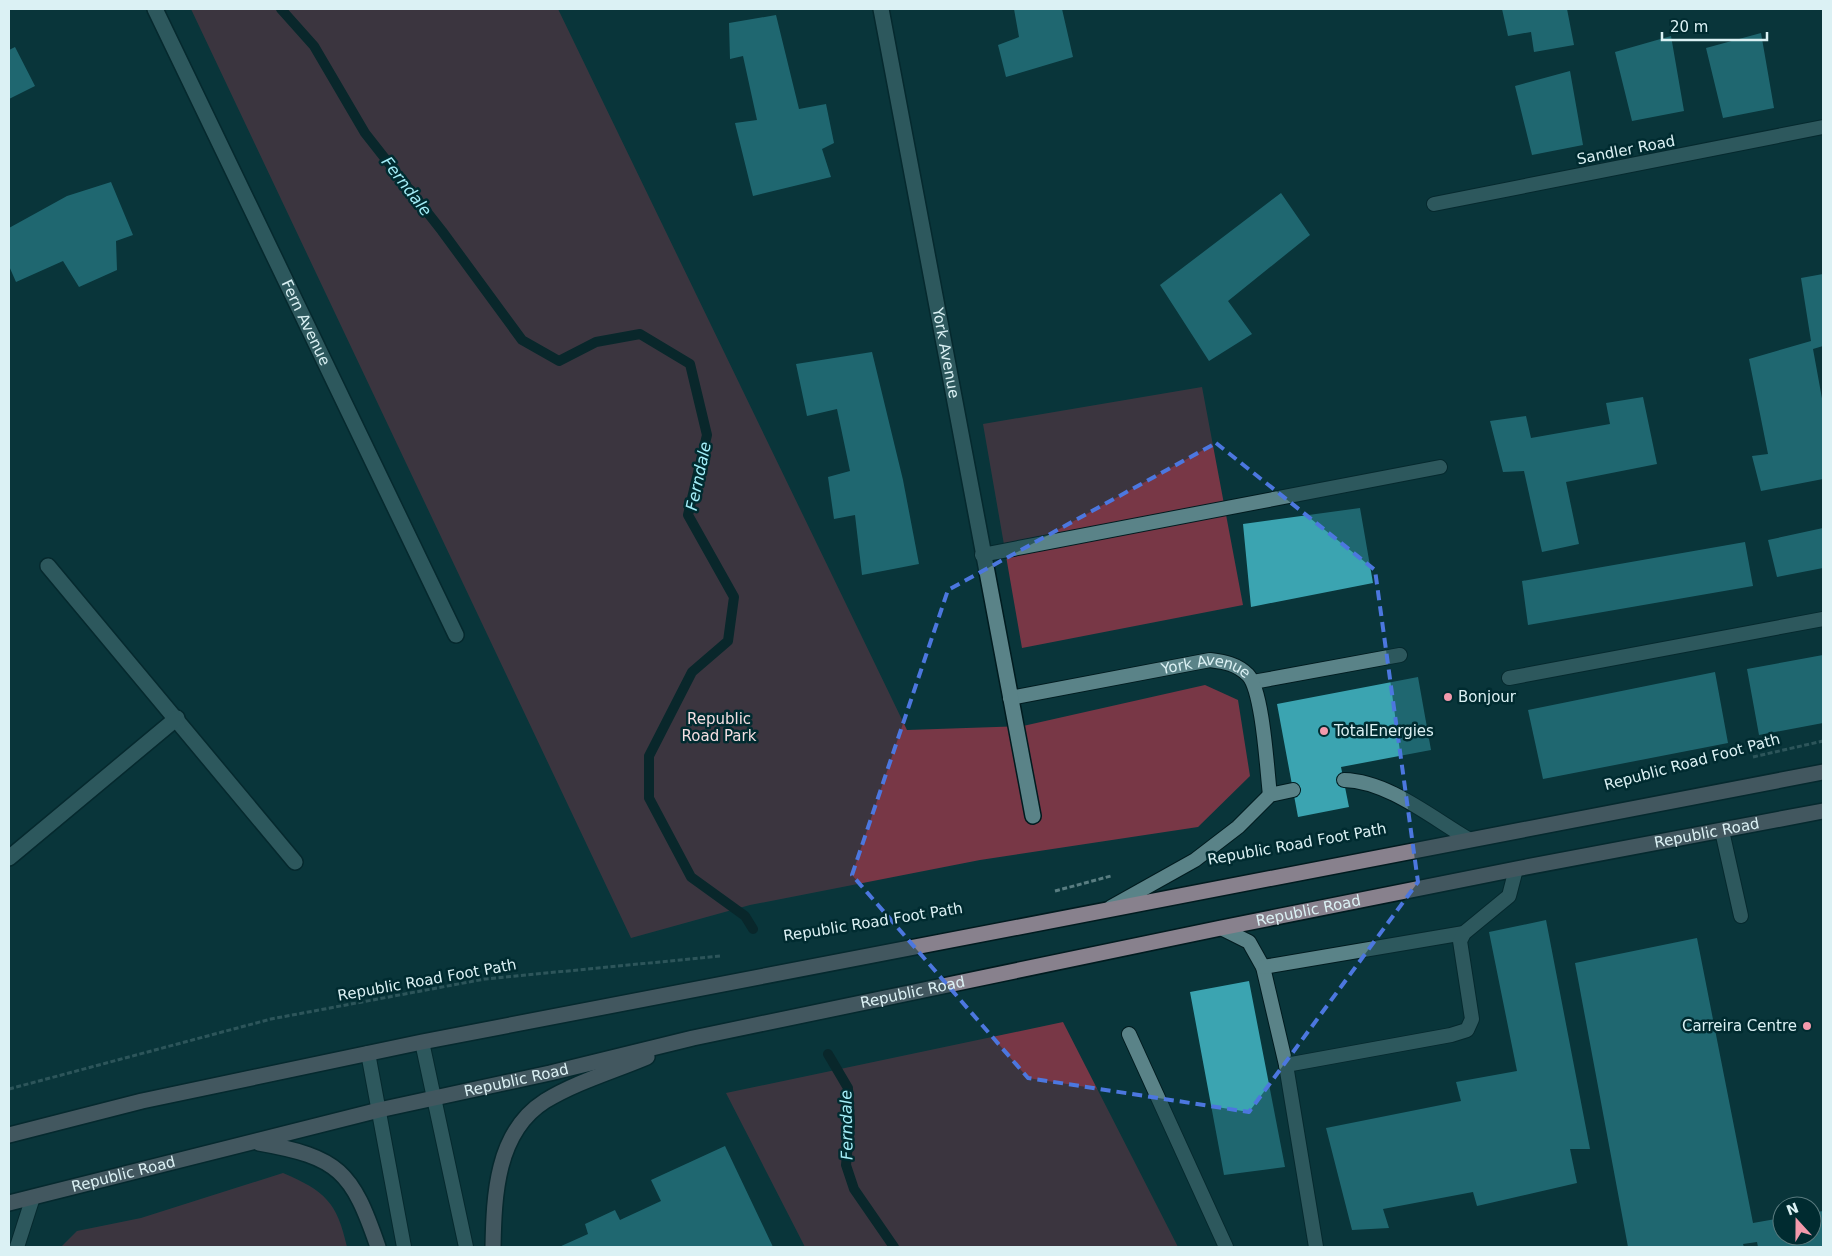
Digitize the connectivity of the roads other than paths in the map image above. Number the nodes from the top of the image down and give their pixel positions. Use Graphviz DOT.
graph roads {
  1 [pos="154,9"];
  2 [pos="881,9"];
  3 [pos="1823,127"];
  4 [pos="1434,204"];
  5 [pos="1440,468"];
  6 [pos="982,555"];
  7 [pos="48,566"];
  8 [pos="1823,619"];
  9 [pos="456,635"];
  10 [pos="1400,655"];
  11 [pos="1509,678"];
  12 [pos="1253,682"];
  13 [pos="1010,698"];
  14 [pos="177,718"];
  15 [pos="1823,772"];
  16 [pos="1344,780"];
  17 [pos="1293,790"];
  18 [pos="1270,796"];
  19 [pos="1823,811"];
  20 [pos="1033,816"];
  21 [pos="1722,831"];
  22 [pos="1470,840"];
  23 [pos="9,858"];
  24 [pos="295,862"];
  25 [pos="1516,869"];
  26 [pos="1105,910"];
  27 [pos="1741,916"];
  28 [pos="1220,928"];
  29 [pos="1464,933"];
  30 [pos="1263,966"];
  31 [pos="1129,1034"];
  32 [pos="693,1038"];
  33 [pos="422,1042"];
  34 [pos="368,1053"];
  35 [pos="1286,1065"];
  36 [pos="433,1098"];
  37 [pos="379,1110"];
  38 [pos="9,1135"];
  39 [pos="252,1142"];
  40 [pos="33,1197"];
  41 [pos="9,1204"];
  42 [pos="17,1247"];
  43 [pos="378,1247"];
  44 [pos="404,1247"];
  45 [pos="466,1247"];
  46 [pos="494,1247"];
  47 [pos="1226,1247"];
  48 [pos="1316,1247"];
  1 -- 9 [label="street, Fern Avenue"];
  2 -- 6 [label="street, York Avenue"];
  3 -- 4 [label="lane, Sandler Road"];
  5 -- 6 [label="lane"];
  6 -- 13 [label="street, York Avenue"];
  7 -- 14 [label="street"];
  8 -- 11 [label="lane"];
  10 -- 12 [label="lane"];
  12 -- 13 [label="lane, York Avenue"];
  12 -- 18 [label="lane, York Avenue"];
  13 -- 20 [label="street, York Avenue"];
  14 -- 23 [label="street"];
  14 -- 24 [label="street"];
  15 -- 22 [label="main road"];
  16 -- 22 [label="lane"];
  17 -- 18 [label="lane"];
  18 -- 26 [label="lane"];
  19 -- 21 [label="main road, Republic Road"];
  21 -- 25 [label="main road, Republic Road"];
  21 -- 27 [label="lane"];
  22 -- 26 [label="main road"];
  25 -- 28 [label="main road, Republic Road"];
  25 -- 29 [label="lane"];
  26 -- 33 [label="main road"];
  28 -- 30 [label="lane"];
  28 -- 32 [label="main road, Republic Road"];
  29 -- 30 [label="lane"];
  29 -- 35 [label="lane"];
  30 -- 35 [label="lane"];
  31 -- 47 [label="lane"];
  32 -- 36 [label="main road, Republic Road"];
  32 -- 46 [label="main road"];
  33 -- 34 [label="main road"];
  33 -- 36 [label="lane"];
  34 -- 37 [label="lane"];
  34 -- 38 [label="main road"];
  35 -- 48 [label="lane"];
  36 -- 37 [label="main road, Republic Road"];
  36 -- 45 [label="lane"];
  37 -- 39 [label="main road, Republic Road"];
  37 -- 44 [label="lane"];
  39 -- 40 [label="main road, Republic Road"];
  39 -- 43 [label="main road"];
  40 -- 41 [label="main road, Republic Road"];
  40 -- 42 [label="lane"];
}
